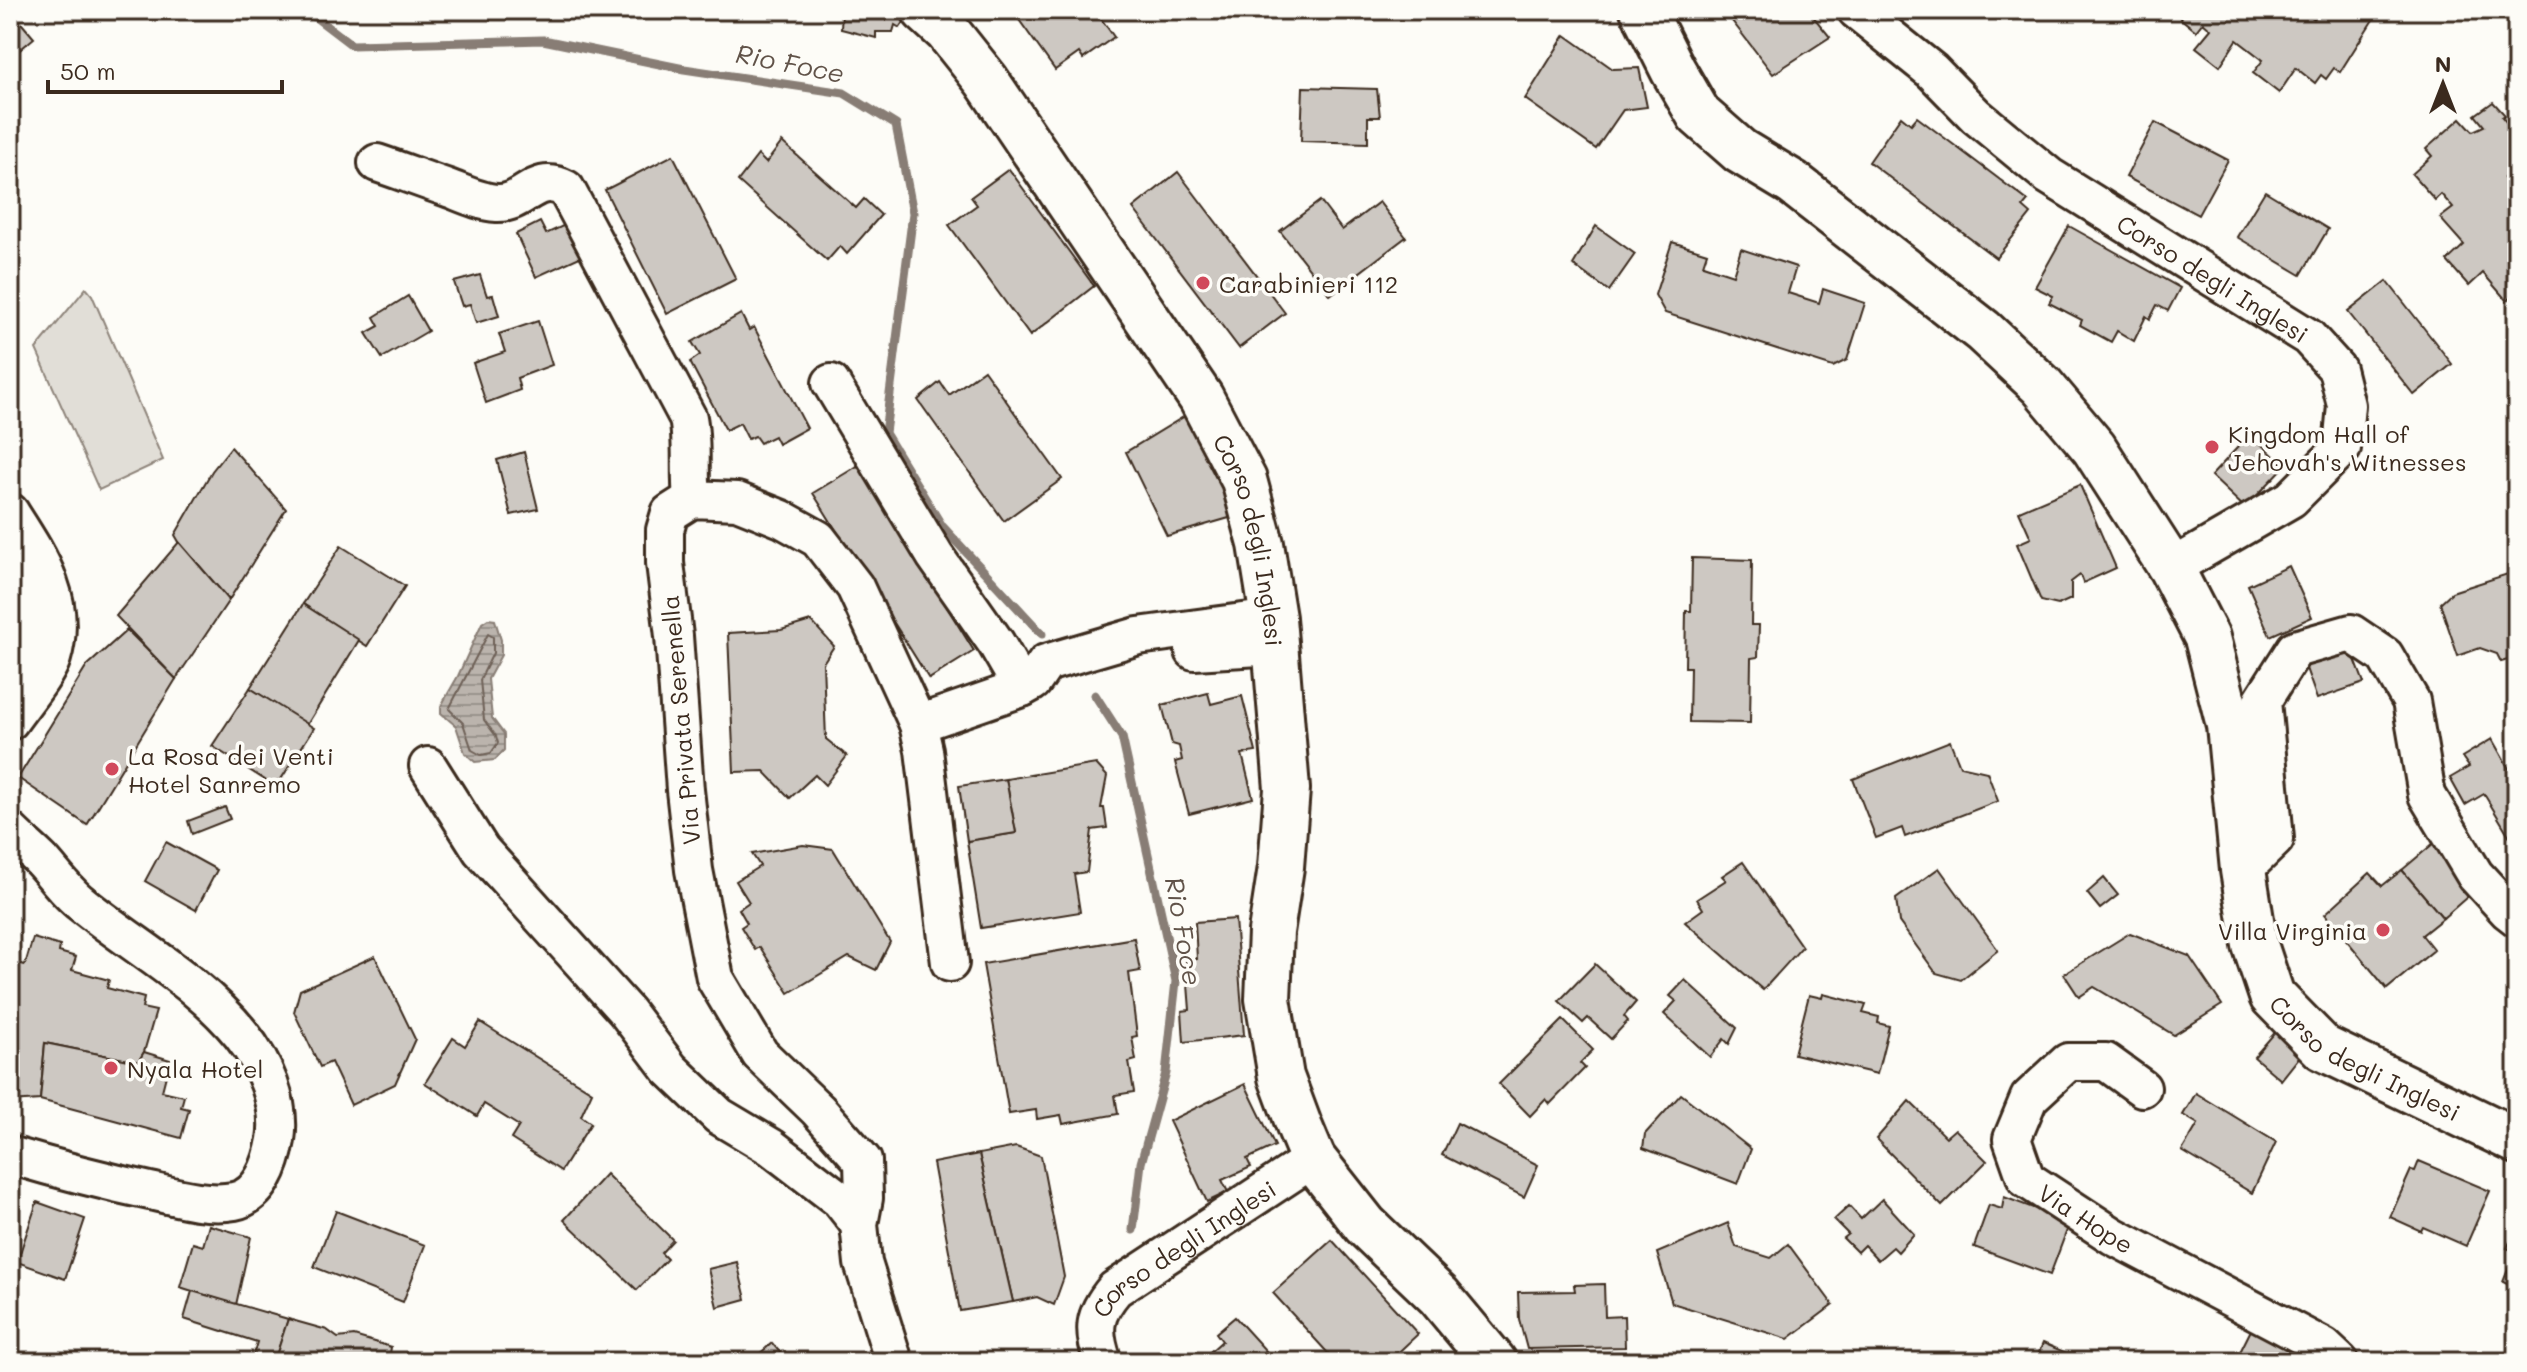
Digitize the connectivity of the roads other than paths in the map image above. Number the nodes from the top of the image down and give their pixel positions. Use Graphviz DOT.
graph roads {
  1 [pos="924,10"];
  2 [pos="1643,10"];
  3 [pos="1856,10"];
  4 [pos="377,163"];
  5 [pos="831,383"];
  6 [pos="692,499"];
  7 [pos="10,512"];
  8 [pos="2171,568"];
  9 [pos="10,574"];
  10 [pos="1275,632"];
  11 [pos="10,670"];
  12 [pos="1027,685"];
  13 [pos="10,721"];
  14 [pos="918,724"];
  15 [pos="428,766"];
  16 [pos="10,831"];
  17 [pos="2243,870"];
  18 [pos="2517,918"];
  19 [pos="950,963"];
  20 [pos="2142,1088"];
  21 [pos="2517,1141"];
  22 [pos="10,1155"];
  23 [pos="1313,1159"];
  24 [pos="859,1224"];
  25 [pos="894,1362"];
  26 [pos="1103,1362"];
  27 [pos="1494,1362"];
  28 [pos="2340,1362"];
  1 -- 10 [label="main road, Corso degli Inglesi"];
  2 -- 8 [label="main road, Corso degli Inglesi"];
  3 -- 8 [label="street, Corso degli Inglesi"];
  4 -- 6 [label="street"];
  5 -- 12 [label="street"];
  6 -- 14 [label="street"];
  6 -- 24 [label="street, Via Privata Serenella"];
  7 -- 13 [label="street"];
  8 -- 17 [label="main road, Corso degli Inglesi"];
  9 -- 11 [label="street"];
  10 -- 12 [label="street"];
  10 -- 23 [label="main road, Corso degli Inglesi"];
  12 -- 14 [label="street"];
  14 -- 19 [label="street"];
  15 -- 24 [label="street"];
  16 -- 22 [label="street"];
  17 -- 18 [label="street"];
  17 -- 21 [label="main road, Corso degli Inglesi"];
  20 -- 28 [label="street, Via Hope"];
  23 -- 26 [label="street, Corso degli Inglesi"];
  23 -- 27 [label="main road, Corso degli Inglesi"];
  24 -- 25 [label="street, Via Privata Serenella"];
}
